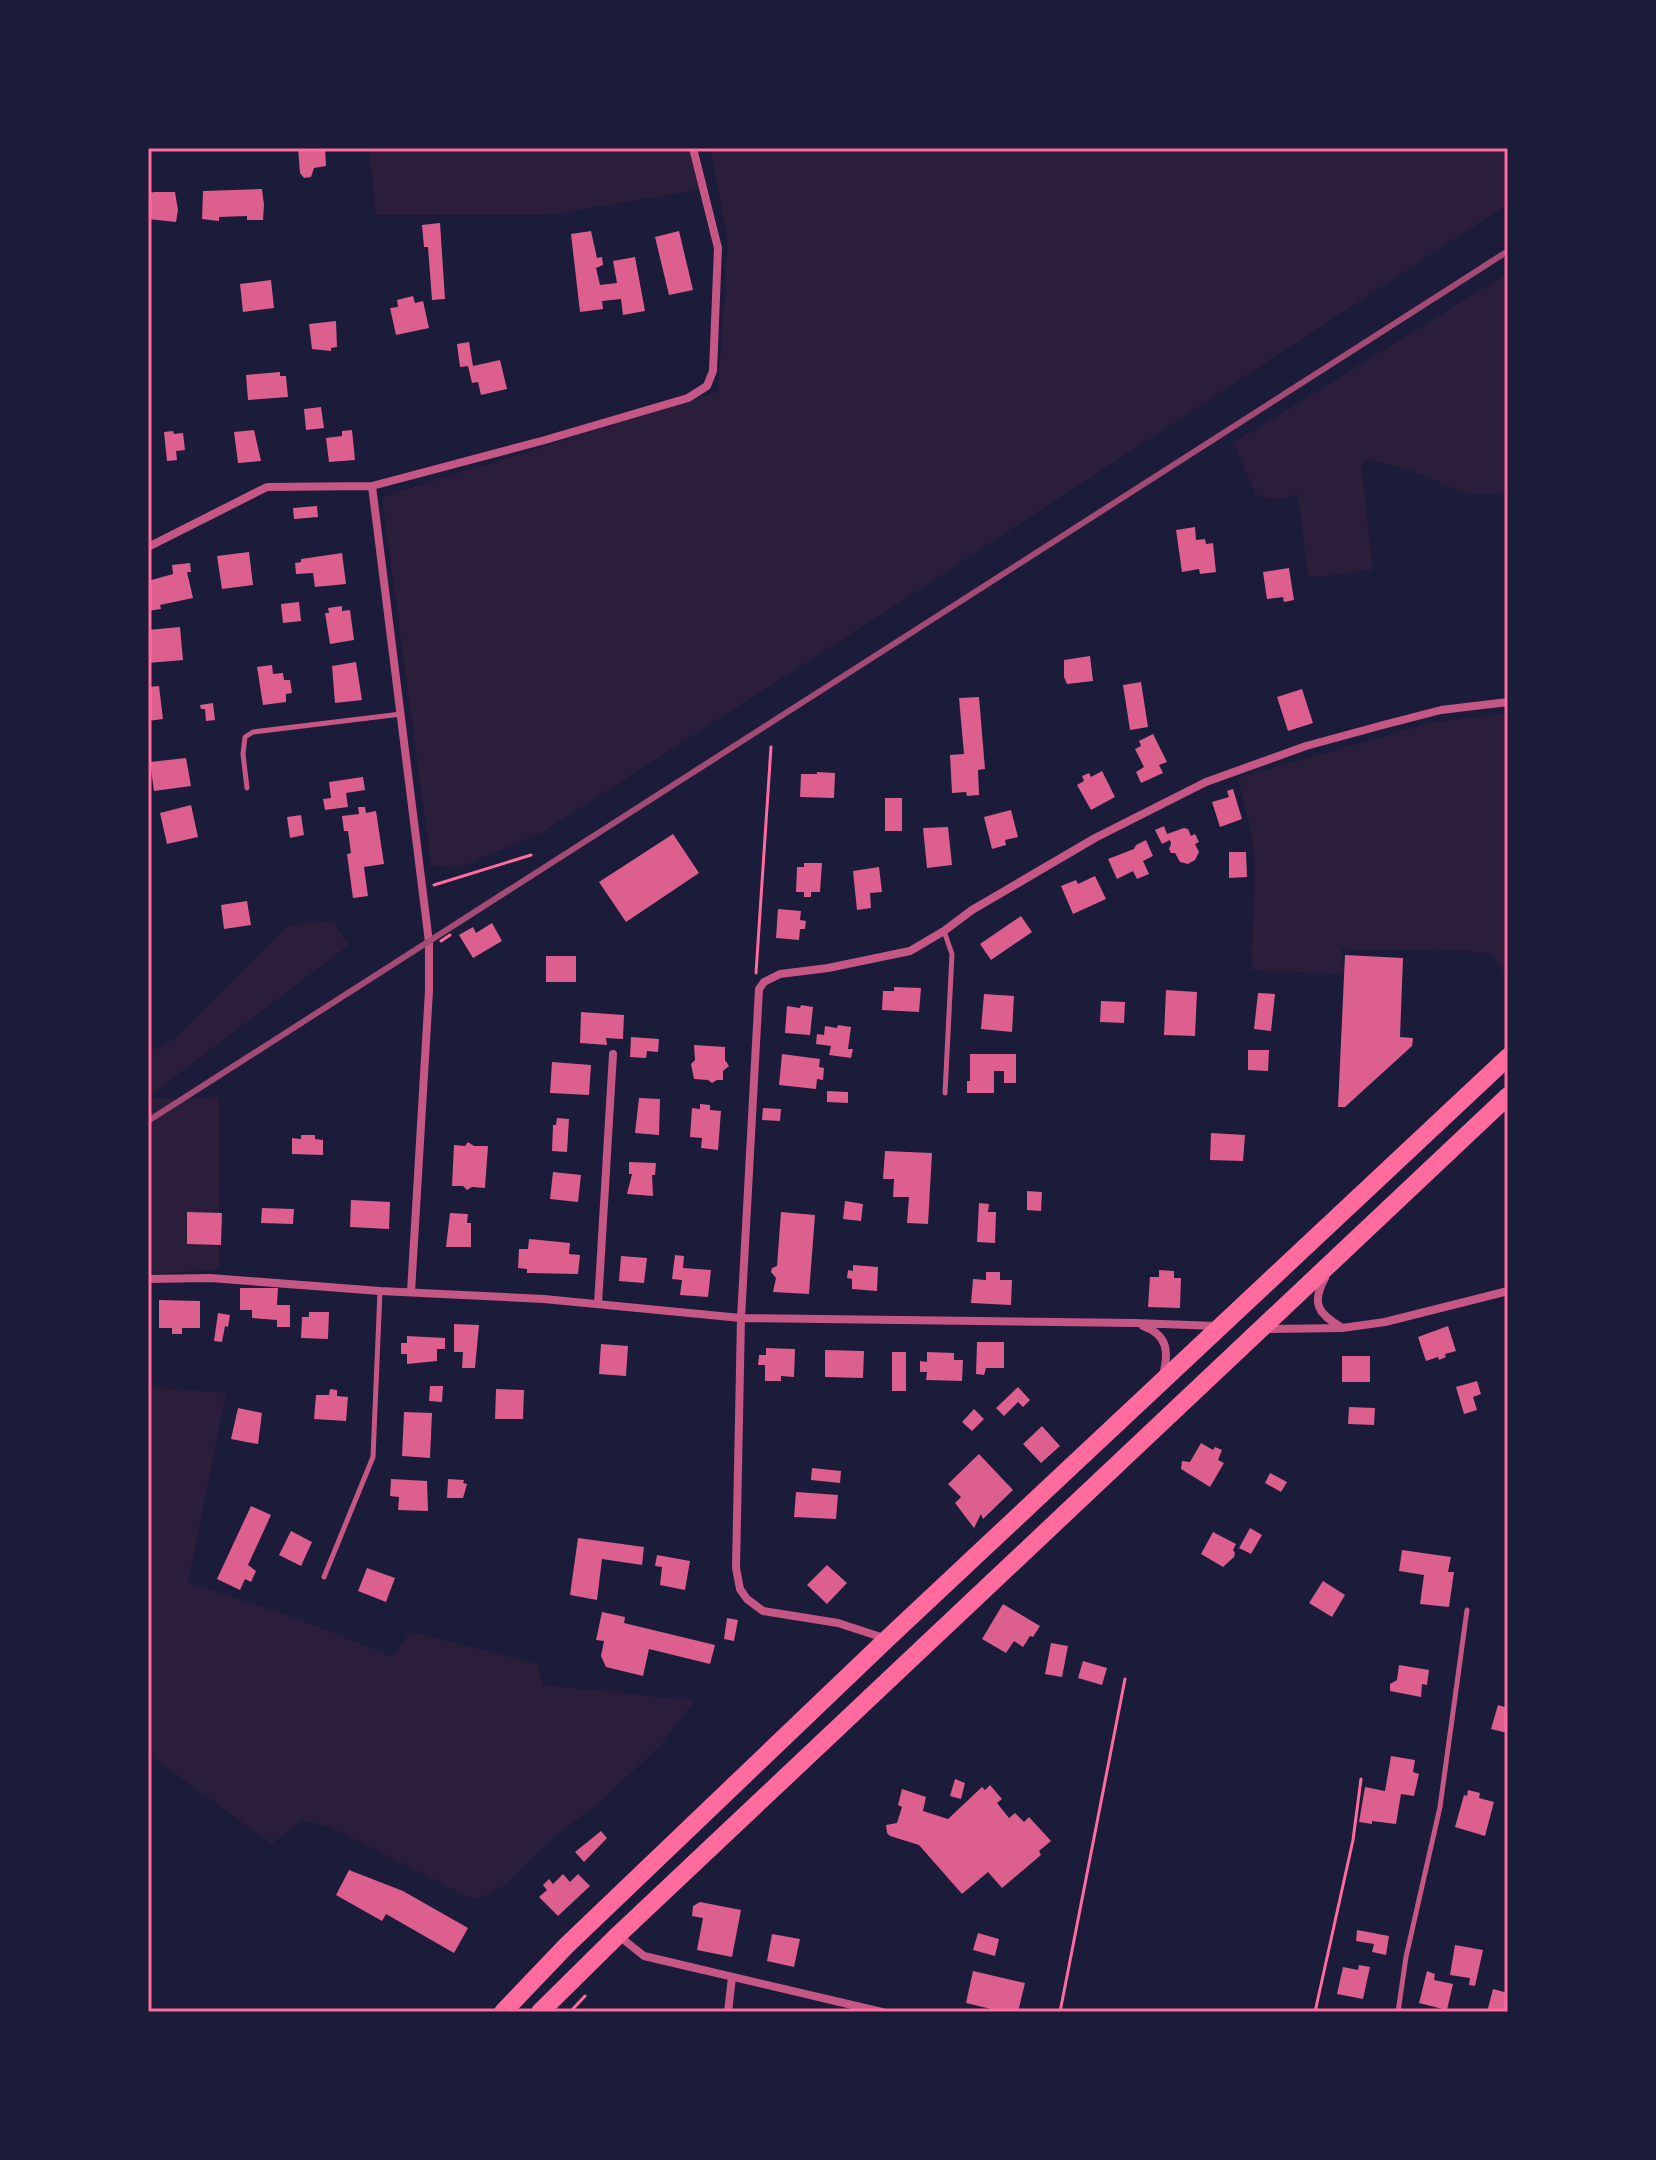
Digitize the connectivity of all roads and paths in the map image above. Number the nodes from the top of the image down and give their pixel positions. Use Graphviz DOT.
graph roads {
  1 [pos="693,148"];
  2 [pos="372,486"];
  3 [pos="148,547"];
  4 [pos="1508,702"];
  5 [pos="401,714"];
  6 [pos="771,747"];
  7 [pos="247,788"];
  8 [pos="531,855"];
  9 [pos="422,888"];
  10 [pos="944,931"];
  11 [pos="759,989"];
  12 [pos="613,1054"];
  13 [pos="1508,1057"];
  14 [pos="945,1093"];
  15 [pos="1508,1096"];
  16 [pos="1335,1260"];
  17 [pos="148,1279"];
  18 [pos="380,1291"];
  19 [pos="1508,1291"];
  20 [pos="411,1292"];
  21 [pos="598,1304"];
  22 [pos="741,1318"];
  23 [pos="1135,1323"];
  24 [pos="1221,1326"];
  25 [pos="1342,1328"];
  26 [pos="1263,1329"];
  27 [pos="1160,1384"];
  28 [pos="324,1577"];
  29 [pos="1467,1610"];
  30 [pos="887,1639"];
  31 [pos="1125,1679"];
  32 [pos="1361,1779"];
  33 [pos="618,1935"];
  34 [pos="732,1977"];
  35 [pos="585,1996"];
  36 [pos="503,2012"];
  37 [pos="540,2012"];
  38 [pos="570,2012"];
  39 [pos="728,2012"];
  40 [pos="882,2012"];
  41 [pos="1060,2012"];
  42 [pos="1315,2012"];
  43 [pos="1398,2012"];
  1 -- 2 [label="street"];
  2 -- 3 [label="street"];
  2 -- 5 [label="street"];
  4 -- 10 [label="street"];
  5 -- 7 [label="lane"];
  5 -- 9 [label="street"];
  6 -- 11 [label="path"];
  8 -- 9 [label="path"];
  9 -- 20 [label="street"];
  10 -- 11 [label="street"];
  10 -- 14 [label="lane"];
  11 -- 22 [label="street"];
  12 -- 21 [label="street"];
  13 -- 24 [label="main road"];
  15 -- 16 [label="main road"];
  16 -- 25 [label="street"];
  16 -- 26 [label="main road"];
  17 -- 18 [label="street"];
  18 -- 20 [label="street"];
  18 -- 28 [label="lane"];
  19 -- 25 [label="street"];
  20 -- 21 [label="street"];
  21 -- 22 [label="street"];
  22 -- 23 [label="street"];
  22 -- 30 [label="street"];
  23 -- 24 [label="street"];
  23 -- 27 [label="street"];
  24 -- 27 [label="main road"];
  25 -- 26 [label="street"];
  26 -- 33 [label="main road"];
  27 -- 30 [label="main road"];
  29 -- 43 [label="lane"];
  30 -- 36 [label="main road"];
  31 -- 41 [label="path"];
  32 -- 42 [label="path"];
  33 -- 34 [label="street"];
  33 -- 37 [label="main road"];
  34 -- 39 [label="street"];
  34 -- 40 [label="street"];
  35 -- 38 [label="path"];
}
